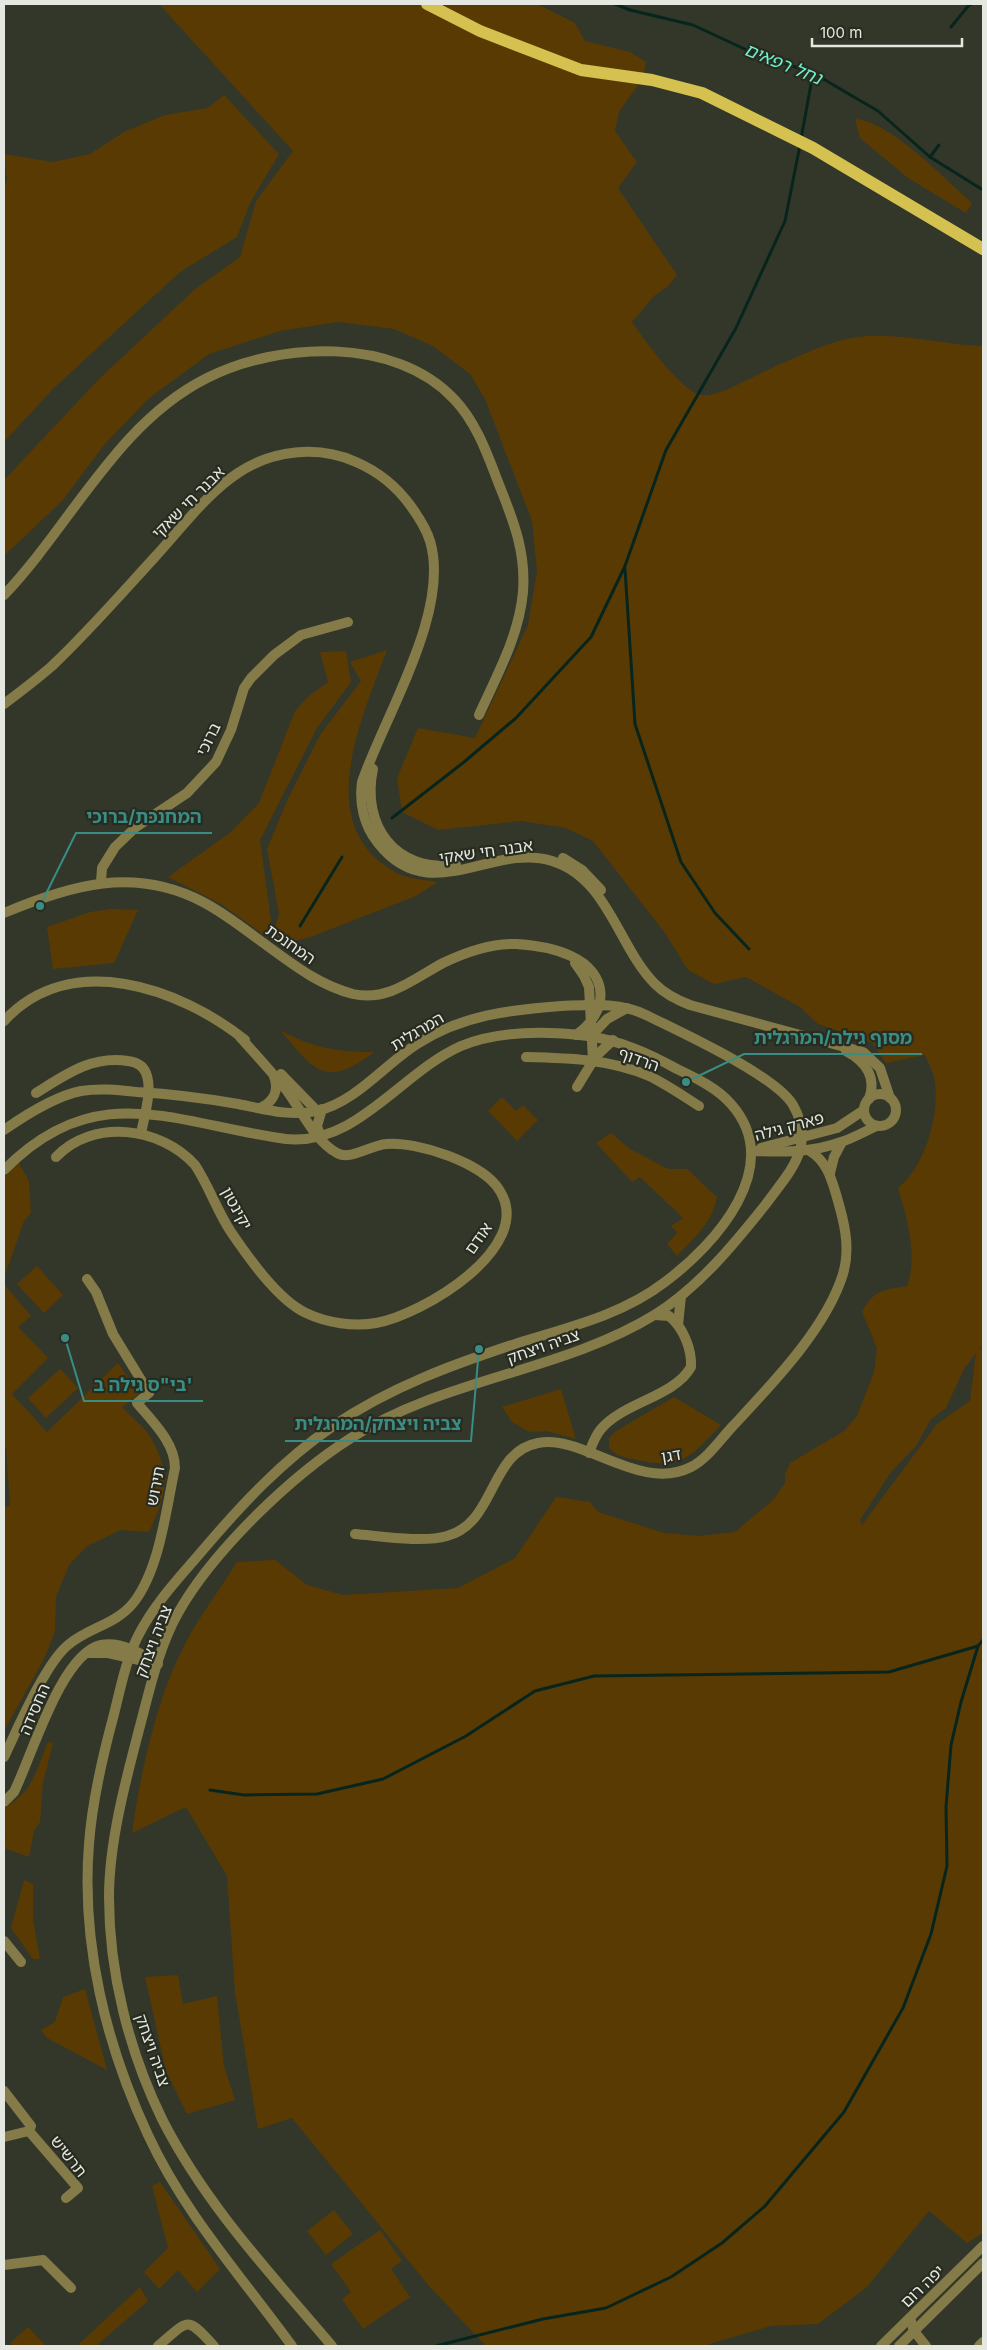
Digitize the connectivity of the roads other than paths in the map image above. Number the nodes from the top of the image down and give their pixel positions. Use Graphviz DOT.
graph roads {
  1 [pos="427,4"];
  2 [pos="983,249"];
  3 [pos="4,595"];
  4 [pos="348,622"];
  5 [pos="4,704"];
  6 [pos="479,715"];
  7 [pos="101,882"];
  8 [pos="4,913"];
  9 [pos="563,953"];
  10 [pos="589,1005"];
  11 [pos="601,1005"];
  12 [pos="627,1008"];
  13 [pos="4,1021"];
  14 [pos="590,1023"];
  15 [pos="576,1035"];
  16 [pos="240,1037"];
  17 [pos="590,1037"];
  18 [pos="613,1040"];
  19 [pos="839,1046"];
  20 [pos="526,1056"];
  21 [pos="593,1060"];
  22 [pos="274,1076"];
  23 [pos="577,1087"];
  24 [pos="147,1092"];
  25 [pos="36,1093"];
  26 [pos="890,1098"];
  27 [pos="869,1099"];
  28 [pos="699,1106"];
  29 [pos="260,1108"];
  30 [pos="320,1110"];
  31 [pos="864,1110"];
  32 [pos="144,1113"];
  33 [pos="302,1113"];
  34 [pos="878,1126"];
  35 [pos="4,1130"];
  36 [pos="336,1132"];
  37 [pos="141,1134"];
  38 [pos="320,1138"];
  39 [pos="802,1138"];
  40 [pos="842,1142"];
  41 [pos="804,1150"];
  42 [pos="751,1151"];
  43 [pos="341,1155"];
  44 [pos="56,1157"];
  45 [pos="4,1170"];
  46 [pos="830,1173"];
  47 [pos="87,1279"];
  48 [pos="681,1296"];
  49 [pos="655,1314"];
  50 [pos="340,1323"];
  51 [pos="678,1324"];
  52 [pos="589,1453"];
  53 [pos="355,1534"];
  54 [pos="130,1654"];
  55 [pos="158,1664"];
  56 [pos="42,1682"];
  57 [pos="58,1690"];
  58 [pos="4,1757"];
  59 [pos="19,1782"];
  60 [pos="4,1795"];
  61 [pos="4,1802"];
  62 [pos="4,1942"];
  63 [pos="20,1962"];
  64 [pos="4,2091"];
  65 [pos="29,2131"];
  66 [pos="4,2137"];
  67 [pos="66,2198"];
  68 [pos="983,2246"];
  69 [pos="983,2263"];
  70 [pos="4,2265"];
  71 [pos="71,2288"];
  72 [pos="910,2318"];
  73 [pos="914,2331"];
  74 [pos="983,2342"];
  75 [pos="158,2346"];
  76 [pos="214,2346"];
  77 [pos="292,2346"];
  78 [pos="332,2346"];
  79 [pos="881,2346"];
  80 [pos="899,2346"];
  81 [pos="926,2346"];
  82 [pos="979,2346"];
  1 -- 2 [label="main road"];
  3 -- 6 [label="street"];
  4 -- 7 [label="street, ברוכי"];
  5 -- 19 [label="street, אבנר חי שאקי"];
  7 -- 8 [label="street, המחנכת"];
  7 -- 9 [label="street, המחנכת"];
  9 -- 10 [label="street"];
  9 -- 11 [label="street, המחנכת"];
  10 -- 11 [label="street, המרגלית"];
  10 -- 14 [label="street"];
  10 -- 30 [label="street, המרגלית"];
  11 -- 12 [label="street, המרגלית"];
  11 -- 14 [label="street"];
  12 -- 17 [label="street"];
  12 -- 39 [label="street, המרגלית"];
  13 -- 16 [label="street"];
  14 -- 15 [label="street"];
  14 -- 17 [label="street"];
  15 -- 17 [label="street"];
  15 -- 36 [label="street"];
  16 -- 22 [label="street"];
  16 -- 30 [label="street"];
  17 -- 18 [label="street"];
  17 -- 21 [label="street, הרדוף"];
  18 -- 21 [label="street, הרדוף"];
  18 -- 42 [label="street"];
  19 -- 26 [label="street, אבנר חי שאקי"];
  19 -- 27 [label="street, אבנר חי שאקי"];
  20 -- 21 [label="street, הרדוף"];
  21 -- 23 [label="street, הרדוף"];
  21 -- 28 [label="street, הרדוף"];
  22 -- 29 [label="street"];
  22 -- 33 [label="street"];
  24 -- 25 [label="street"];
  24 -- 29 [label="street, המרגלית"];
  24 -- 32 [label="street"];
  24 -- 35 [label="street, המרגלית"];
  26 -- 27 [label="street"];
  26 -- 34 [label="street"];
  27 -- 31 [label="street"];
  29 -- 33 [label="street, המרגלית"];
  30 -- 33 [label="street, המרגלית"];
  30 -- 38 [label="street"];
  31 -- 34 [label="street"];
  31 -- 39 [label="street, פארק גילה"];
  32 -- 37 [label="street"];
  32 -- 38 [label="street"];
  32 -- 45 [label="street"];
  33 -- 38 [label="street"];
  34 -- 40 [label="street, פארק גילה"];
  36 -- 38 [label="street"];
  36 -- 43 [label="street"];
  37 -- 44 [label="street"];
  37 -- 50 [label="street, יקינטון"];
  38 -- 43 [label="street"];
  39 -- 41 [label="street, המרגלית"];
  39 -- 42 [label="street, פארק גילה"];
  40 -- 41 [label="street, פארק גילה"];
  40 -- 46 [label="street"];
  41 -- 42 [label="street, פארק גילה"];
  41 -- 46 [label="street, דגן"];
  41 -- 48 [label="street, צביה ויצחק"];
  42 -- 54 [label="street, צביה ויצחק"];
  43 -- 50 [label="street, אודם"];
  46 -- 52 [label="street, דגן"];
  47 -- 56 [label="street, תירוש"];
  48 -- 49 [label="street, צביה ויצחק"];
  48 -- 51 [label="street"];
  49 -- 51 [label="street"];
  49 -- 55 [label="street, צביה ויצחק"];
  51 -- 52 [label="street"];
  52 -- 53 [label="street, דגן"];
  54 -- 55 [label="street, החסידה"];
  54 -- 57 [label="street, החסידה"];
  54 -- 77 [label="street, צביה ויצחק"];
  55 -- 78 [label="street, צביה ויצחק"];
  56 -- 57 [label="street"];
  56 -- 58 [label="street, תירוש"];
  57 -- 59 [label="street, החסידה"];
  59 -- 60 [label="street, החסידה"];
  59 -- 61 [label="street, החסידה"];
  62 -- 63 [label="street"];
  64 -- 65 [label="street, תרשיש"];
  65 -- 66 [label="street, תרשיש"];
  65 -- 67 [label="street, תרשיש"];
  68 -- 72 [label="street, יפה רום"];
  69 -- 73 [label="street, יפה רום"];
  70 -- 71 [label="street"];
  72 -- 73 [label="street"];
  72 -- 79 [label="street, יפה רום"];
  73 -- 80 [label="street, יפה רום"];
  73 -- 81 [label="street"];
  74 -- 82 [label="street"];
  75 -- 76 [label="street"];
}
